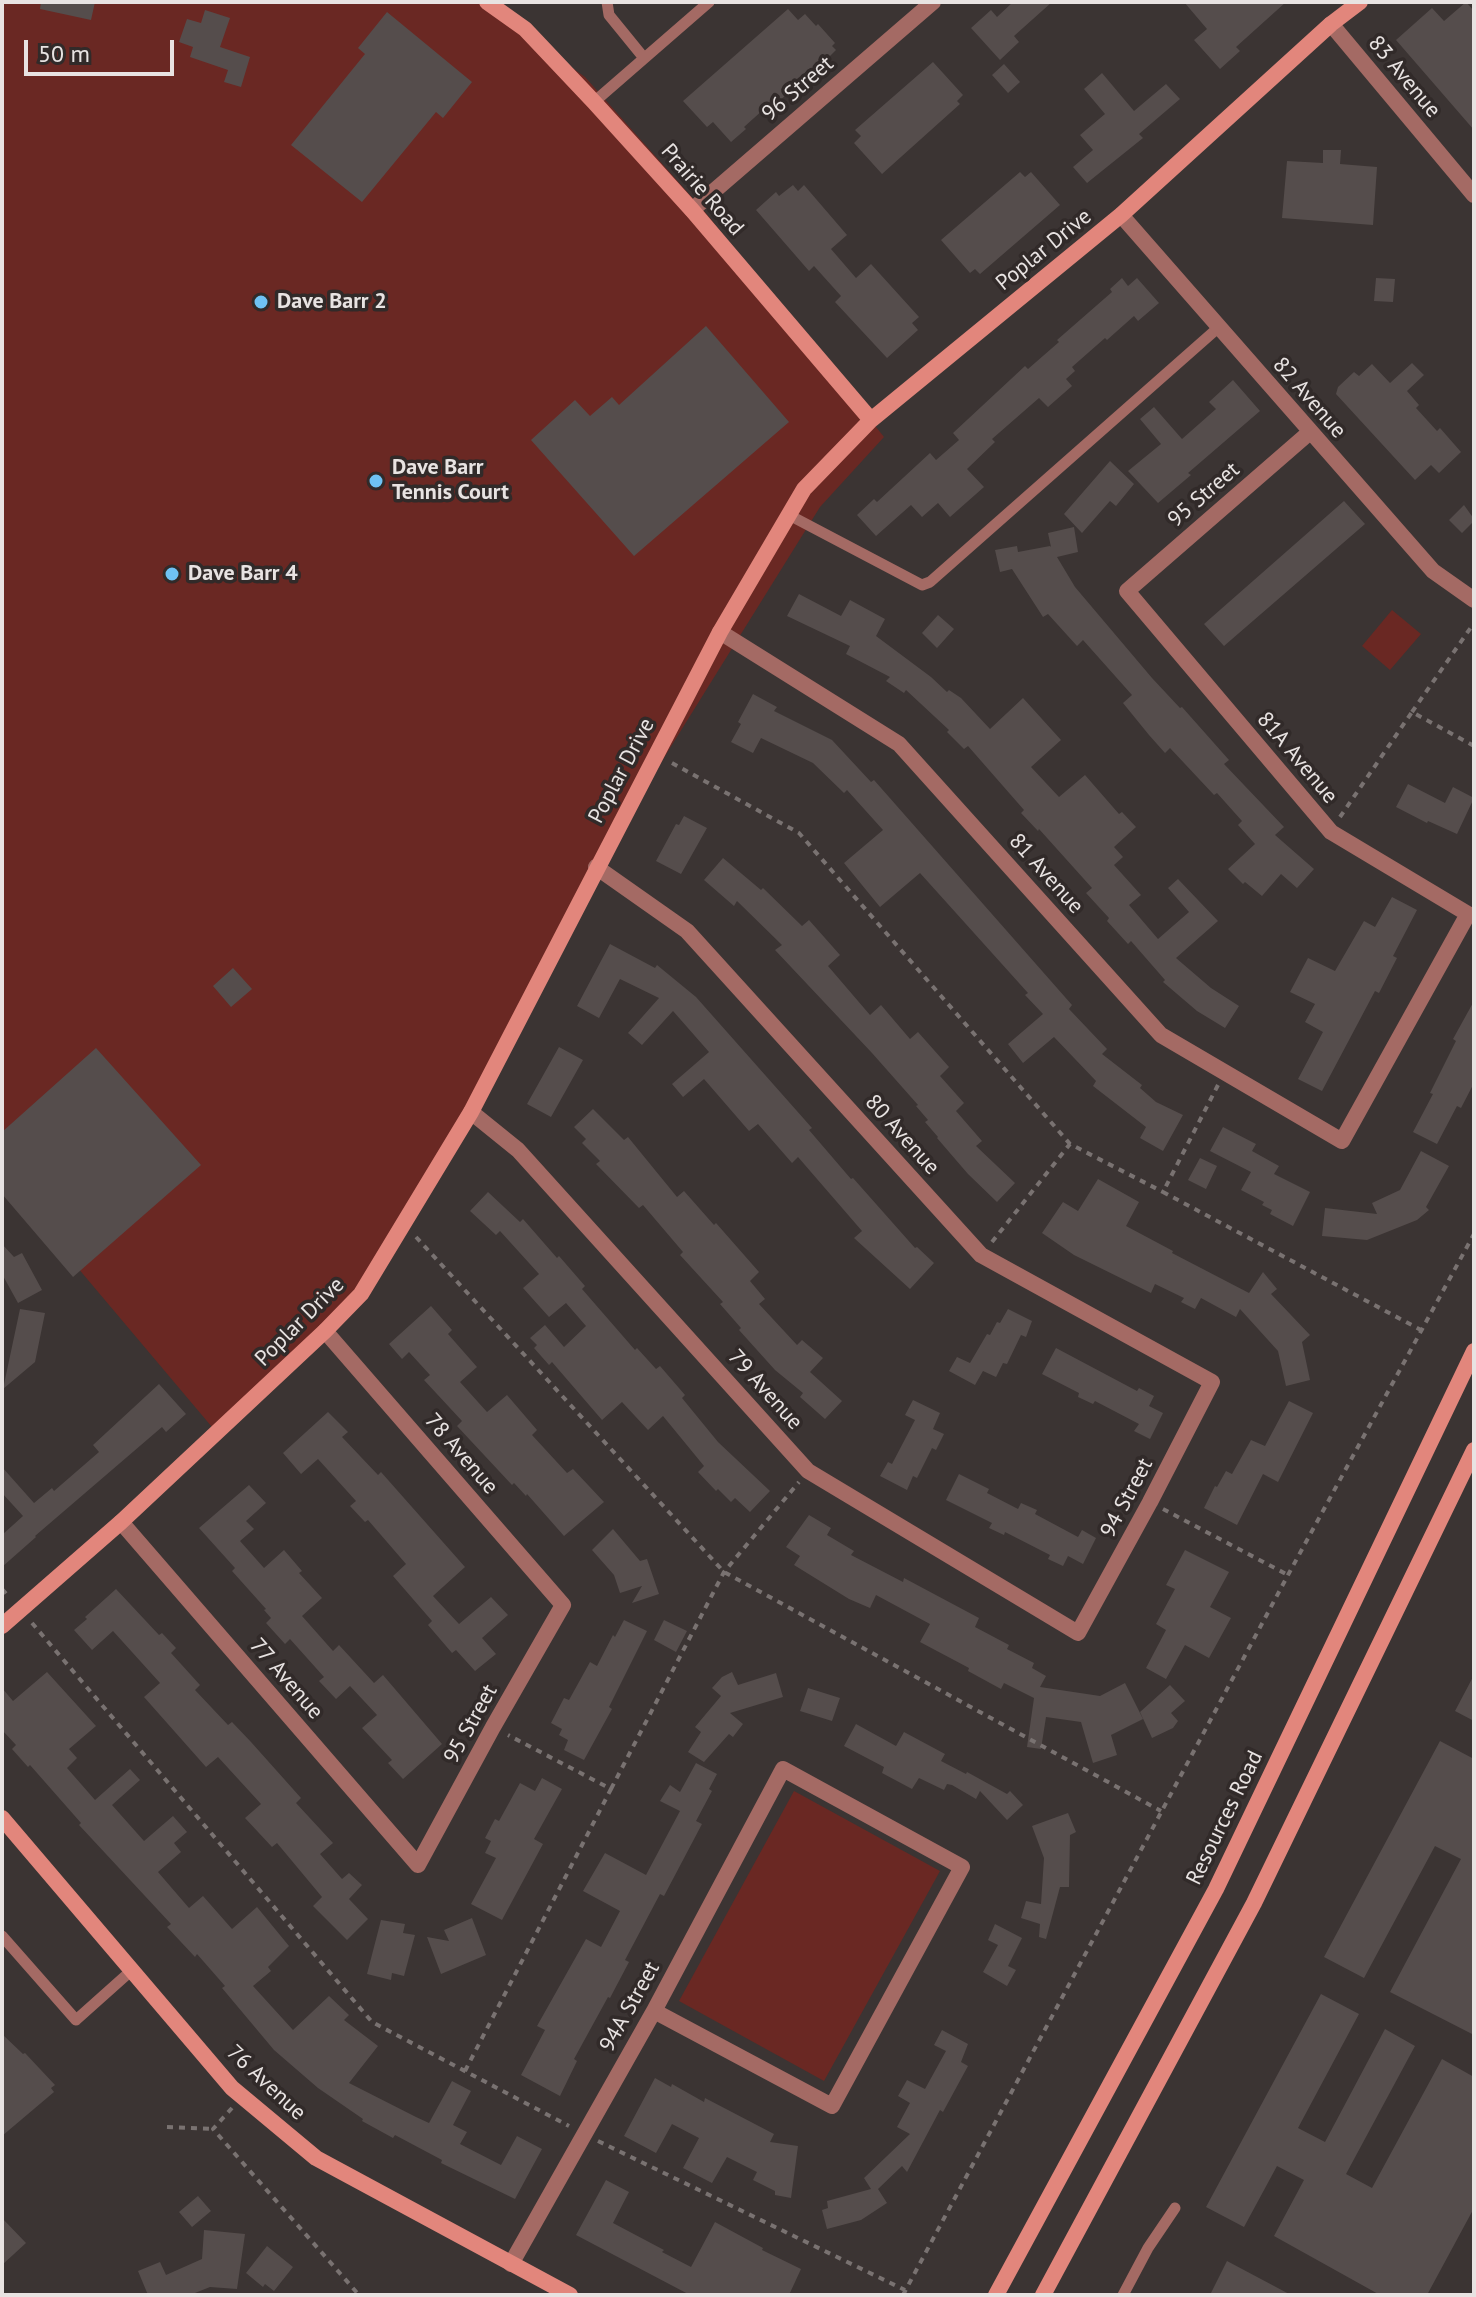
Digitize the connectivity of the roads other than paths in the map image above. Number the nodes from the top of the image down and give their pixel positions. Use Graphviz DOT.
graph roads {
  1 [pos="487,2"];
  2 [pos="607,2"];
  3 [pos="709,2"];
  4 [pos="933,2"];
  5 [pos="1360,2"];
  6 [pos="1331,24"];
  7 [pos="644,58"];
  8 [pos="594,102"];
  9 [pos="1474,195"];
  10 [pos="692,210"];
  11 [pos="1121,215"];
  12 [pos="1219,327"];
  13 [pos="871,420"];
  14 [pos="1310,432"];
  15 [pos="789,515"];
  16 [pos="1127,591"];
  17 [pos="1474,600"];
  18 [pos="720,632"];
  19 [pos="596,867"];
  20 [pos="471,1112"];
  21 [pos="1342,1141"];
  22 [pos="325,1331"];
  23 [pos="1474,1351"];
  24 [pos="1212,1382"];
  25 [pos="1474,1450"];
  26 [pos="121,1522"];
  27 [pos="563,1605"];
  28 [pos="2,1626"];
  29 [pos="1078,1633"];
  30 [pos="2,1818"];
  31 [pos="418,1865"];
  32 [pos="2,1936"];
  33 [pos="132,1970"];
  34 [pos="654,2011"];
  35 [pos="1175,2208"];
  36 [pos="511,2264"];
  37 [pos="570,2295"];
  38 [pos="996,2295"];
  39 [pos="1043,2295"];
  40 [pos="1123,2295"];
  1 -- 8 [label="street, Prairie Road"];
  2 -- 7 [label="lane"];
  3 -- 7 [label="lane"];
  4 -- 10 [label="street, 96 Street"];
  5 -- 6 [label="street, Poplar Drive"];
  6 -- 9 [label="street, 83 Avenue"];
  6 -- 11 [label="street, Poplar Drive"];
  7 -- 8 [label="lane"];
  8 -- 10 [label="street, Prairie Road"];
  10 -- 13 [label="street, Prairie Road"];
  11 -- 12 [label="street, 82 Avenue"];
  11 -- 13 [label="street, Poplar Drive"];
  12 -- 14 [label="street, 82 Avenue"];
  12 -- 15 [label="lane"];
  13 -- 15 [label="street, Poplar Drive"];
  14 -- 16 [label="street, 95 Street"];
  14 -- 17 [label="street, 82 Avenue"];
  15 -- 18 [label="street, Poplar Drive"];
  16 -- 21 [label="street, 81A Avenue"];
  18 -- 19 [label="street, Poplar Drive"];
  18 -- 21 [label="street, 81 Avenue"];
  19 -- 20 [label="street, Poplar Drive"];
  19 -- 24 [label="street, 80 Avenue"];
  20 -- 22 [label="street, Poplar Drive"];
  20 -- 29 [label="street, 79 Avenue"];
  22 -- 26 [label="street, Poplar Drive"];
  22 -- 27 [label="street, 78 Avenue"];
  23 -- 38 [label="street, Resources Road"];
  24 -- 29 [label="street, 94 Street"];
  25 -- 39 [label="street"];
  26 -- 28 [label="street, Poplar Drive"];
  26 -- 31 [label="street, 77 Avenue"];
  27 -- 31 [label="street, 95 Street"];
  30 -- 33 [label="street, 76 Avenue"];
  32 -- 33 [label="lane"];
  33 -- 36 [label="street, 76 Avenue"];
  34 -- 34 [label="street, 94A Street"];
  34 -- 36 [label="street, 94A Street"];
  35 -- 40 [label="lane"];
  36 -- 37 [label="street, 76 Avenue"];
}
